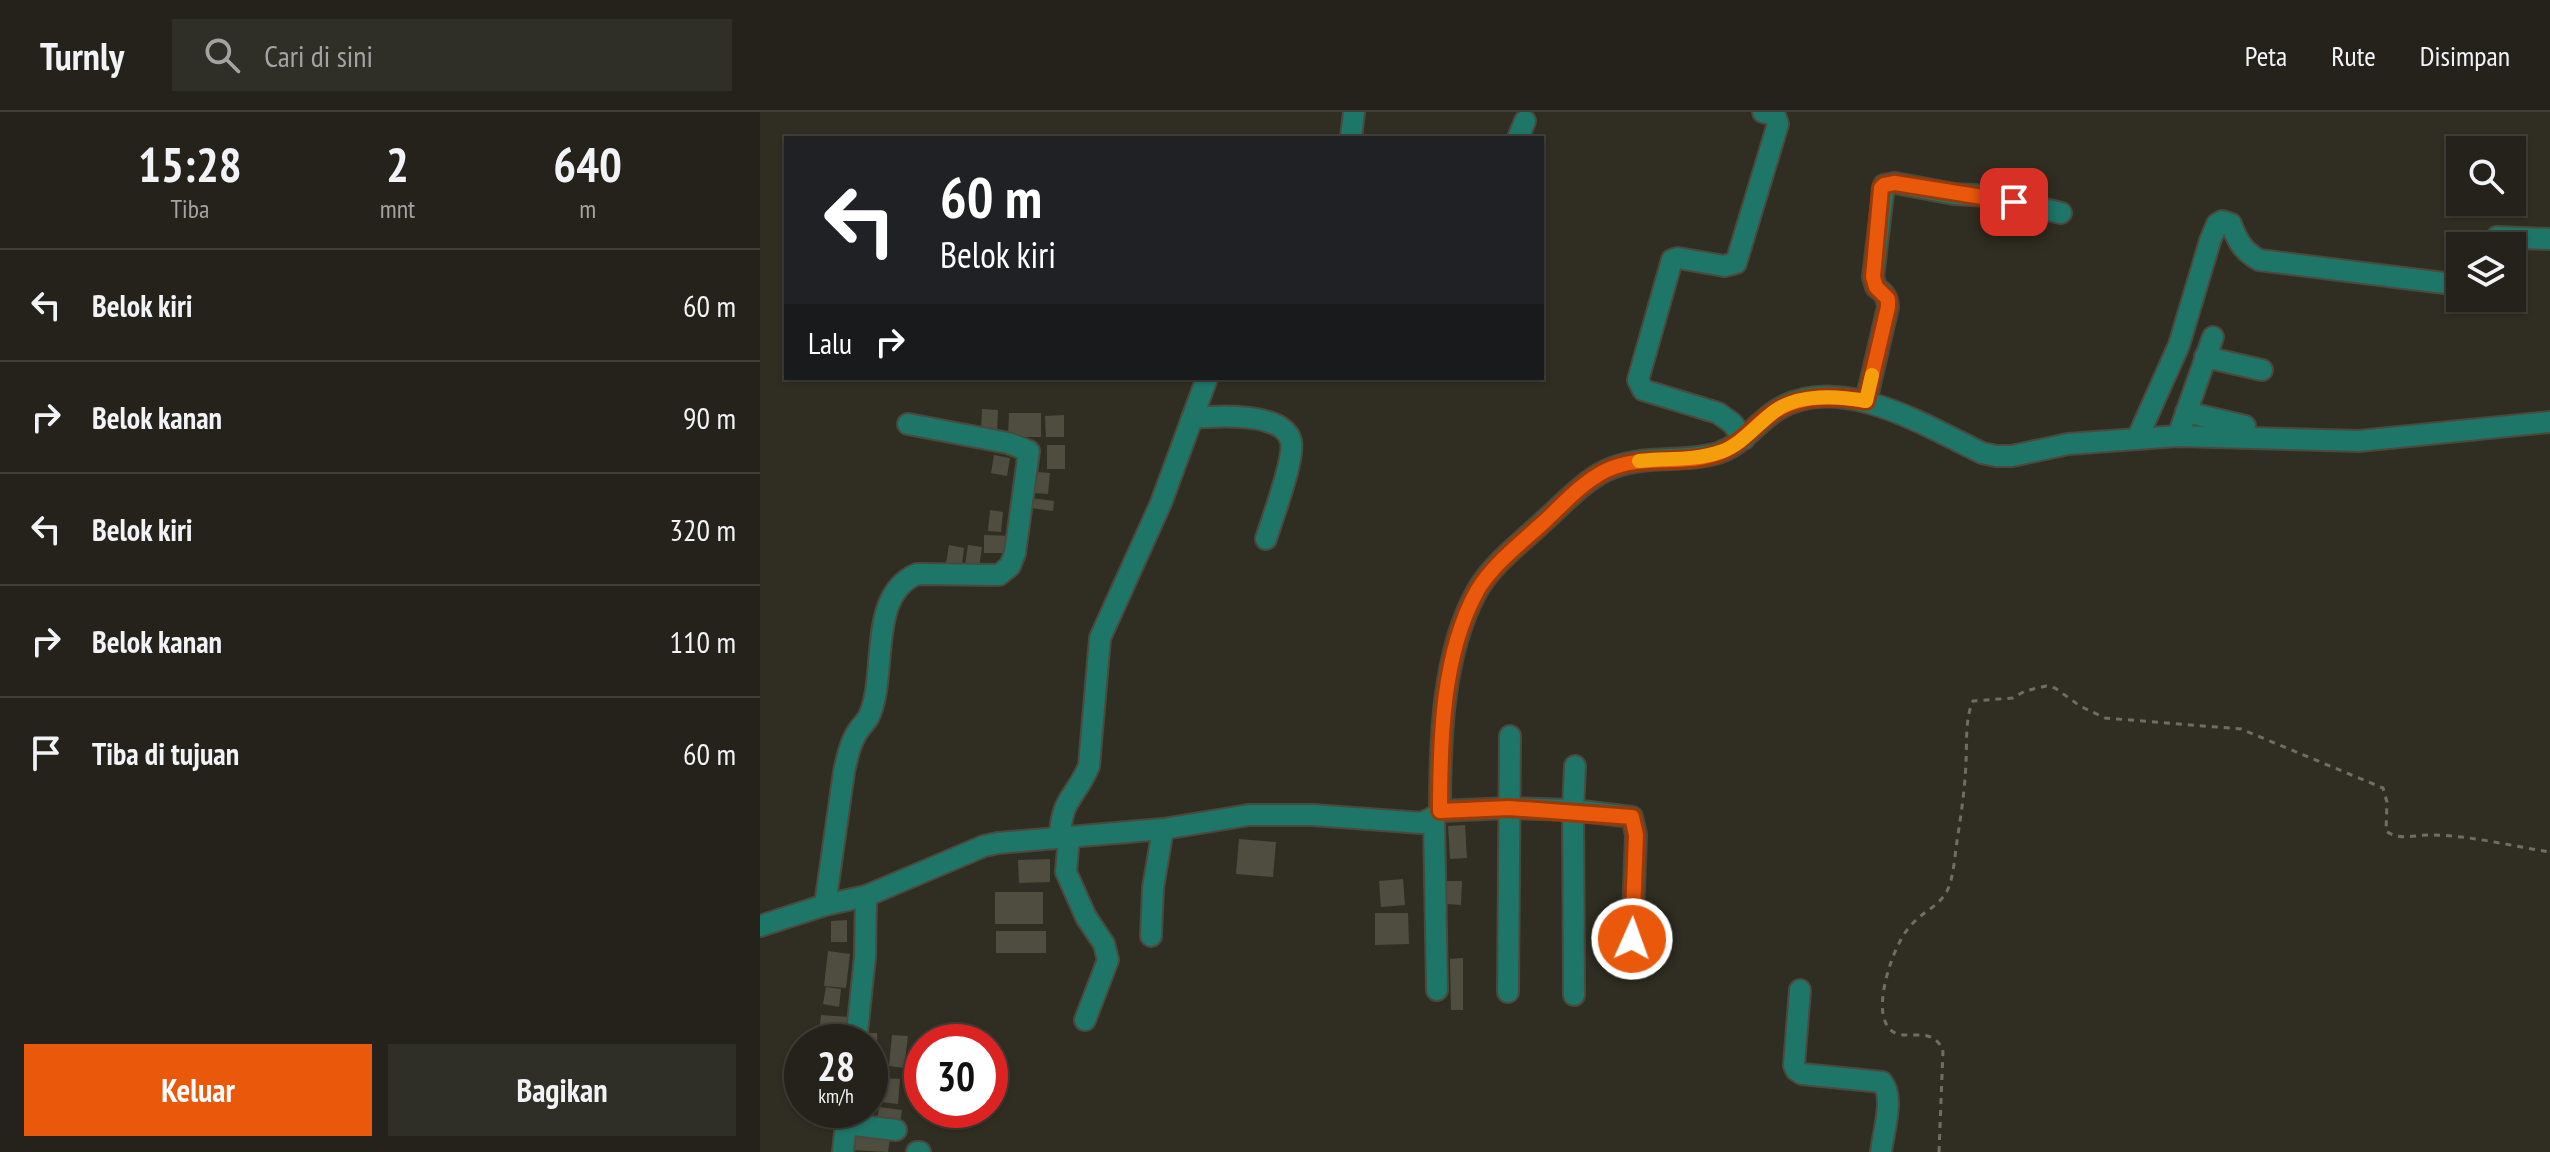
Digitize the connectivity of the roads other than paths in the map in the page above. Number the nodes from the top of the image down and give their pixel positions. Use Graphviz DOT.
graph roads {
  1 [pos="1354,112"];
  2 [pos="1763,112"];
  3 [pos="1351,136"];
  4 [pos="2061,213"];
  5 [pos="2526,238"];
  6 [pos="2550,239"];
  7 [pos="2446,283"];
  8 [pos="2213,337"];
  9 [pos="2205,357"];
  10 [pos="2262,370"];
  11 [pos="1206,380"];
  12 [pos="1866,401"];
  13 [pos="2186,412"];
  14 [pos="1192,418"];
  15 [pos="2550,422"];
  16 [pos="908,424"];
  17 [pos="2245,426"];
  18 [pos="2178,436"];
  19 [pos="1744,439"];
  20 [pos="2137,439"];
  21 [pos="1266,539"];
  22 [pos="1510,736"];
  23 [pos="1575,766"];
  24 [pos="1509,808"];
  25 [pos="1573,810"];
  26 [pos="1437,814"];
  27 [pos="1163,829"];
  28 [pos="1064,837"];
  29 [pos="866,896"];
  30 [pos="825,905"];
  31 [pos="760,926"];
  32 [pos="1151,936"];
  33 [pos="1632,939"];
  34 [pos="1437,990"];
  35 [pos="1800,990"];
  36 [pos="1508,992"];
  37 [pos="1574,995"];
  38 [pos="1085,1020"];
  39 [pos="858,1024"];
  40 [pos="845,1128"];
  41 [pos="888,1128"];
  42 [pos="896,1130"];
  43 [pos="843,1152"];
  44 [pos="1881,1152"];
  1 -- 3 [label="street"];
  2 -- 19 [label="street"];
  4 -- 12 [label="street"];
  5 -- 6 [label="street"];
  7 -- 20 [label="street"];
  8 -- 9 [label="street"];
  9 -- 10 [label="street"];
  9 -- 13 [label="street"];
  11 -- 14 [label="street"];
  12 -- 19 [label="street"];
  12 -- 20 [label="street"];
  13 -- 17 [label="street"];
  13 -- 18 [label="street"];
  14 -- 21 [label="street"];
  14 -- 28 [label="street"];
  15 -- 18 [label="street"];
  16 -- 30 [label="street"];
  18 -- 20 [label="street"];
  19 -- 26 [label="street"];
  22 -- 24 [label="street"];
  23 -- 25 [label="street"];
  24 -- 25 [label="street"];
  24 -- 26 [label="street"];
  24 -- 36 [label="street"];
  25 -- 33 [label="street"];
  25 -- 37 [label="street"];
  26 -- 27 [label="street"];
  26 -- 34 [label="street"];
  27 -- 28 [label="street"];
  27 -- 32 [label="street"];
  28 -- 29 [label="street"];
  28 -- 38 [label="street"];
  29 -- 30 [label="street"];
  29 -- 39 [label="street"];
  30 -- 31 [label="street"];
  35 -- 44 [label="street"];
  40 -- 43 [label="street"];
  41 -- 42 [label="street"];
}
